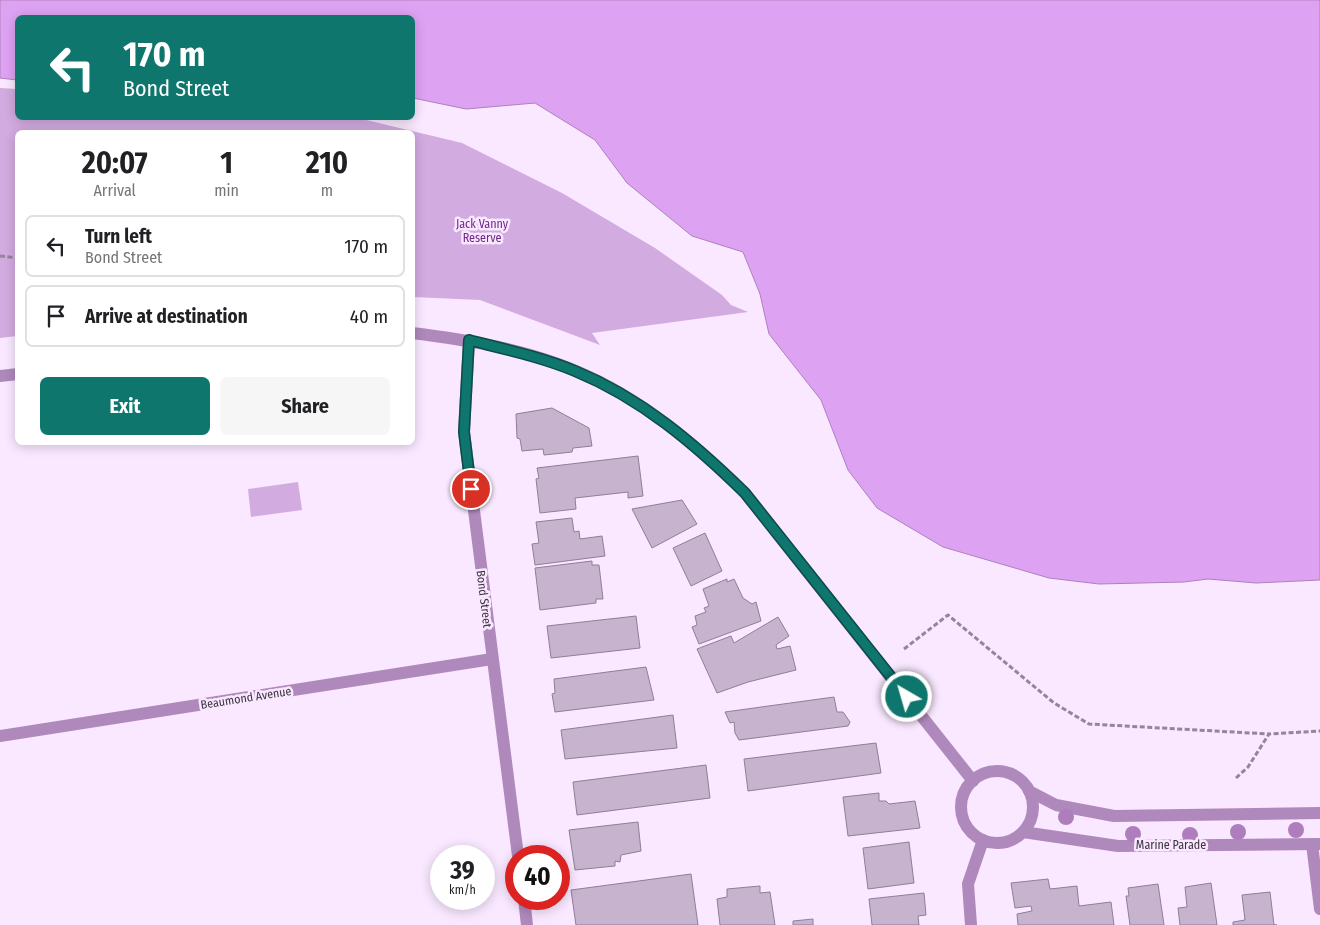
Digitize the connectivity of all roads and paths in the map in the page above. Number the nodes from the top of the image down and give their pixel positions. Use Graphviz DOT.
graph roads {
  1 [pos="0,256"];
  2 [pos="15,258"];
  3 [pos="415,333"];
  4 [pos="469,340"];
  5 [pos="15,374"];
  6 [pos="0,376"];
  7 [pos="904,649"];
  8 [pos="492,659"];
  9 [pos="1320,731"];
  10 [pos="1269,734"];
  11 [pos="0,736"];
  12 [pos="1236,778"];
  13 [pos="973,780"];
  14 [pos="1030,791"];
  15 [pos="1320,813"];
  16 [pos="1023,832"];
  17 [pos="982,840"];
  18 [pos="1316,844"];
  19 [pos="517,845"];
  20 [pos="1320,909"];
  21 [pos="525,910"];
  22 [pos="527,925"];
  23 [pos="971,925"];
  1 -- 2 [label="path"];
  3 -- 4 [label="street"];
  4 -- 8 [label="street, Bond Street"];
  4 -- 13 [label="street"];
  5 -- 6 [label="street"];
  7 -- 10 [label="path"];
  8 -- 11 [label="street, Beaumond Avenue"];
  8 -- 19 [label="street, Bond Street"];
  9 -- 10 [label="path"];
  10 -- 12 [label="path"];
  13 -- 14 [label="street"];
  13 -- 17 [label="street"];
  14 -- 15 [label="street"];
  14 -- 16 [label="street"];
  16 -- 17 [label="street"];
  16 -- 18 [label="street, Marine Parade"];
  17 -- 23 [label="street"];
  18 -- 20 [label="street"];
  21 -- 22 [label="street"];
}
